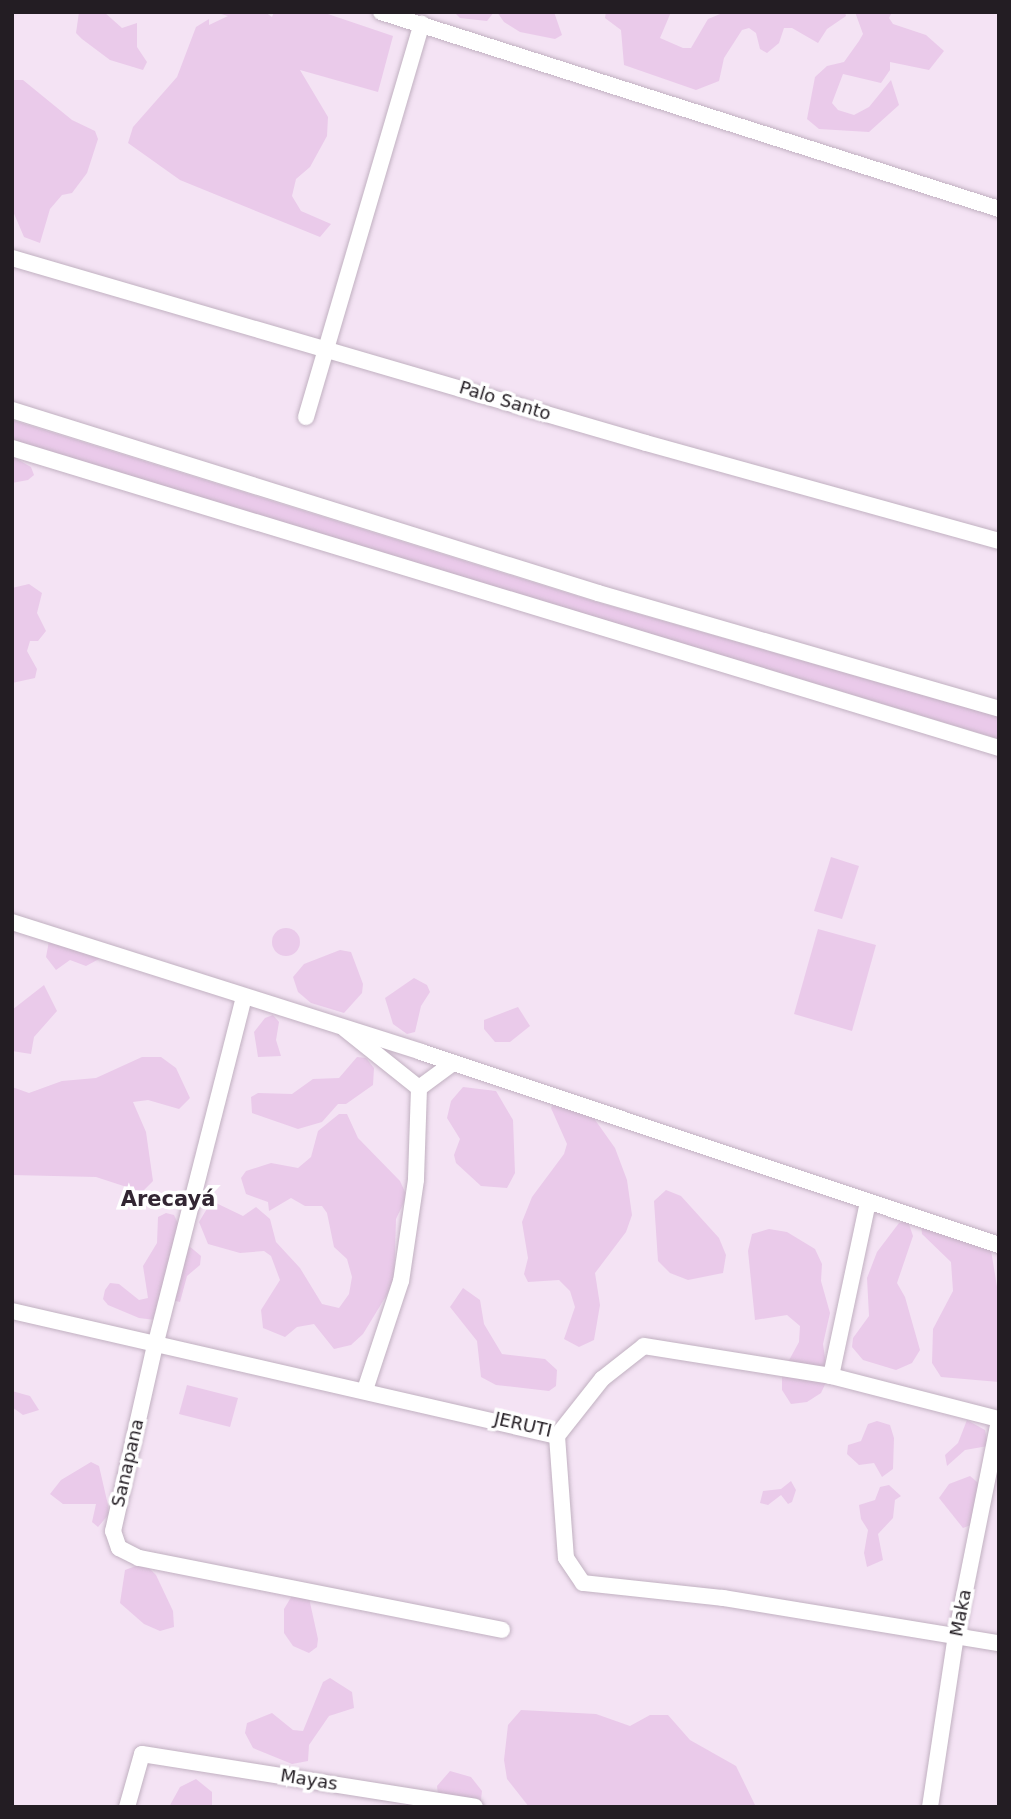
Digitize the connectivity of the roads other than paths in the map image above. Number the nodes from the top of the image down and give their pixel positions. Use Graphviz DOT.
graph roads {
  1 [pos="381,12"];
  2 [pos="422,24"];
  3 [pos="999,209"];
  4 [pos="12,257"];
  5 [pos="324,347"];
  6 [pos="12,410"];
  7 [pos="306,417"];
  8 [pos="12,447"];
  9 [pos="999,541"];
  10 [pos="999,709"];
  11 [pos="999,748"];
  12 [pos="12,922"];
  13 [pos="244,997"];
  14 [pos="343,1028"];
  15 [pos="453,1063"];
  16 [pos="419,1088"];
  17 [pos="868,1202"];
  18 [pos="999,1245"];
  19 [pos="12,1311"];
  20 [pos="155,1345"];
  21 [pos="831,1376"];
  22 [pos="365,1390"];
  23 [pos="999,1420"];
  24 [pos="558,1436"];
  25 [pos="502,1630"];
  26 [pos="956,1636"];
  27 [pos="999,1643"];
  28 [pos="127,1807"];
  29 [pos="475,1807"];
  30 [pos="930,1807"];
  1 -- 2 [label="street"];
  2 -- 3 [label="street"];
  2 -- 5 [label="street"];
  4 -- 5 [label="street, Palo Santo"];
  5 -- 7 [label="street"];
  5 -- 9 [label="street, Palo Santo"];
  6 -- 10 [label="street"];
  8 -- 11 [label="street"];
  12 -- 13 [label="street"];
  13 -- 14 [label="street"];
  13 -- 20 [label="street, Sanapana"];
  14 -- 15 [label="street"];
  14 -- 16 [label="street"];
  15 -- 16 [label="street"];
  15 -- 17 [label="street"];
  16 -- 22 [label="street"];
  17 -- 18 [label="street"];
  17 -- 21 [label="street"];
  19 -- 20 [label="street, JERUTI"];
  20 -- 22 [label="street, JERUTI"];
  20 -- 25 [label="street, Sanapana"];
  21 -- 23 [label="street, JERUTI"];
  21 -- 24 [label="street, JERUTI"];
  22 -- 24 [label="street, JERUTI"];
  23 -- 26 [label="street, Maka"];
  24 -- 26 [label="street"];
  26 -- 27 [label="street"];
  26 -- 30 [label="street, Maka"];
  28 -- 29 [label="street, Mayas"];
}
